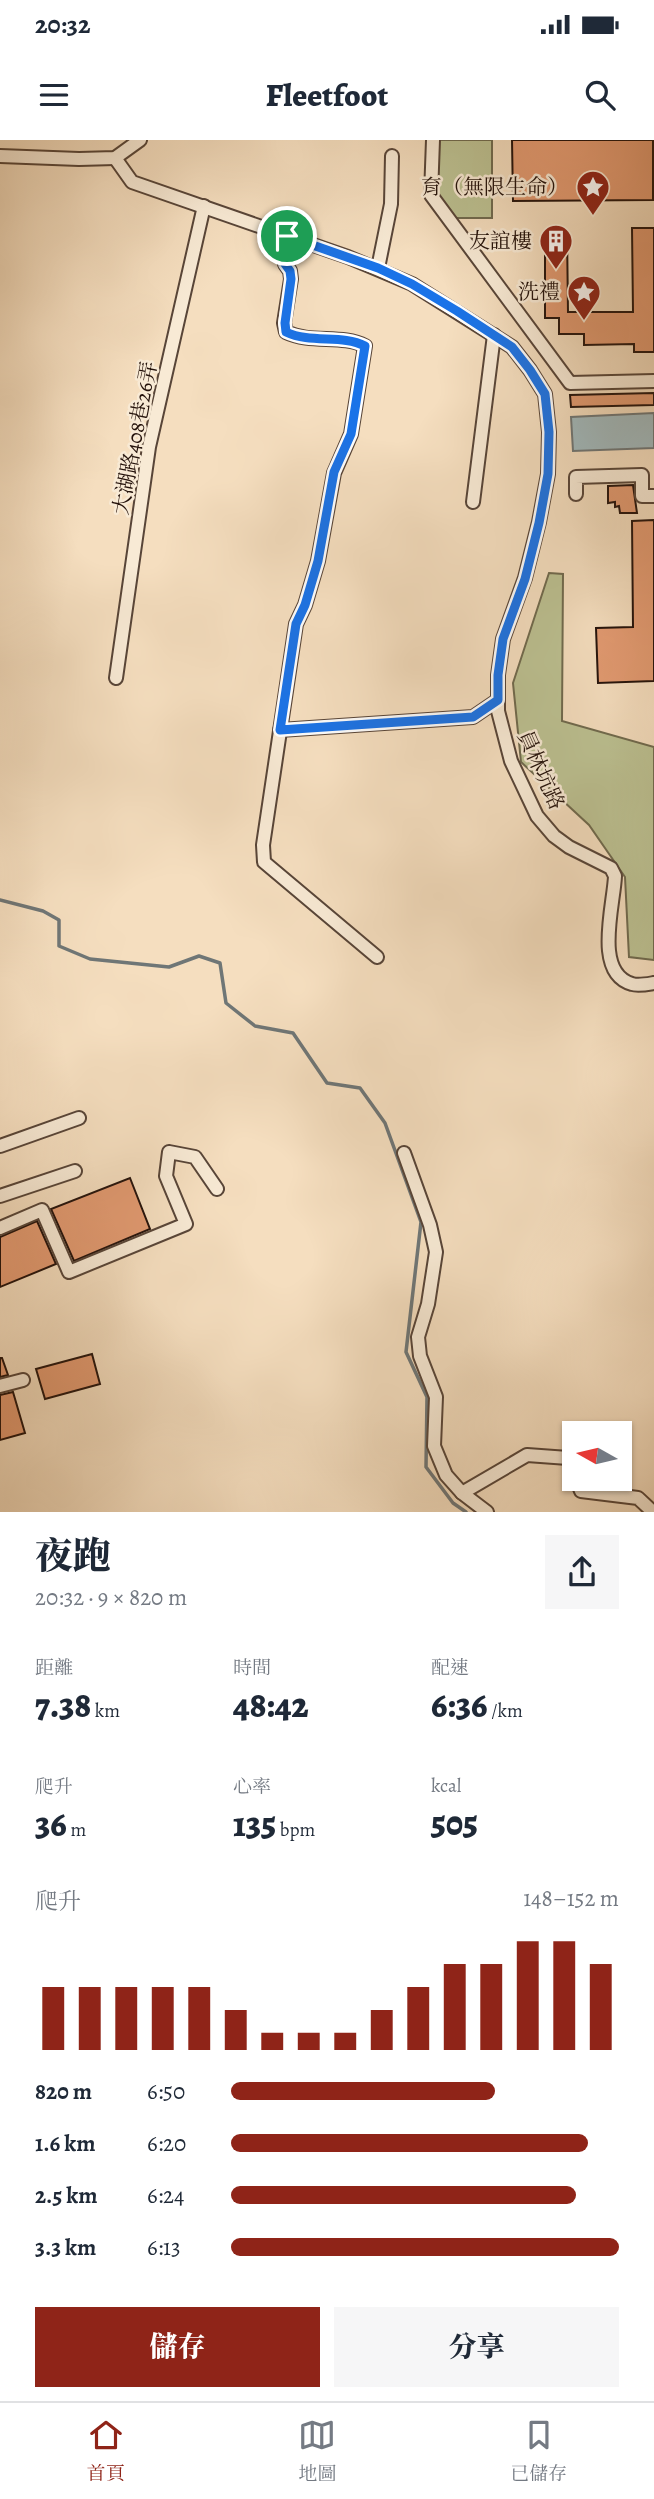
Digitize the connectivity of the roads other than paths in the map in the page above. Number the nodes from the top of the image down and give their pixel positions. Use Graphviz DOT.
graph roads {
  1 [pos="140,140"];
  2 [pos="433,140"];
  3 [pos="0,156"];
  4 [pos="392,156"];
  5 [pos="115,158"];
  6 [pos="204,206"];
  7 [pos="287,236"];
  8 [pos="378,268"];
  9 [pos="494,335"];
  10 [pos="654,382"];
  11 [pos="576,494"];
  12 [pos="654,496"];
  13 [pos="473,502"];
  14 [pos="117,678"];
  15 [pos="498,705"];
  16 [pos="280,730"];
  17 [pos="377,957"];
  18 [pos="654,983"];
  19 [pos="79,1118"];
  20 [pos="0,1146"];
  21 [pos="404,1153"];
  22 [pos="75,1171"];
  23 [pos="217,1189"];
  24 [pos="0,1196"];
  25 [pos="0,1228"];
  26 [pos="23,1380"];
  27 [pos="0,1386"];
  28 [pos="562,1458"];
  29 [pos="581,1491"];
  30 [pos="462,1493"];
  31 [pos="487,1512"];
  32 [pos="653,1512"];
  1 -- 5 [label="street"];
  2 -- 10 [label="street"];
  3 -- 5 [label="street"];
  4 -- 8 [label="street"];
  5 -- 6 [label="street"];
  6 -- 7 [label="street"];
  6 -- 14 [label="street, 大湖路408巷26弄"];
  7 -- 8 [label="street"];
  7 -- 16 [label="street"];
  8 -- 9 [label="street"];
  9 -- 13 [label="street"];
  9 -- 15 [label="street"];
  11 -- 12 [label="street"];
  15 -- 16 [label="street"];
  15 -- 18 [label="street, 員林坑路"];
  16 -- 17 [label="street"];
  19 -- 20 [label="street"];
  21 -- 30 [label="street"];
  22 -- 24 [label="street"];
  23 -- 25 [label="street"];
  26 -- 27 [label="street"];
  28 -- 30 [label="street"];
  29 -- 32 [label="street"];
  30 -- 31 [label="street"];
}
